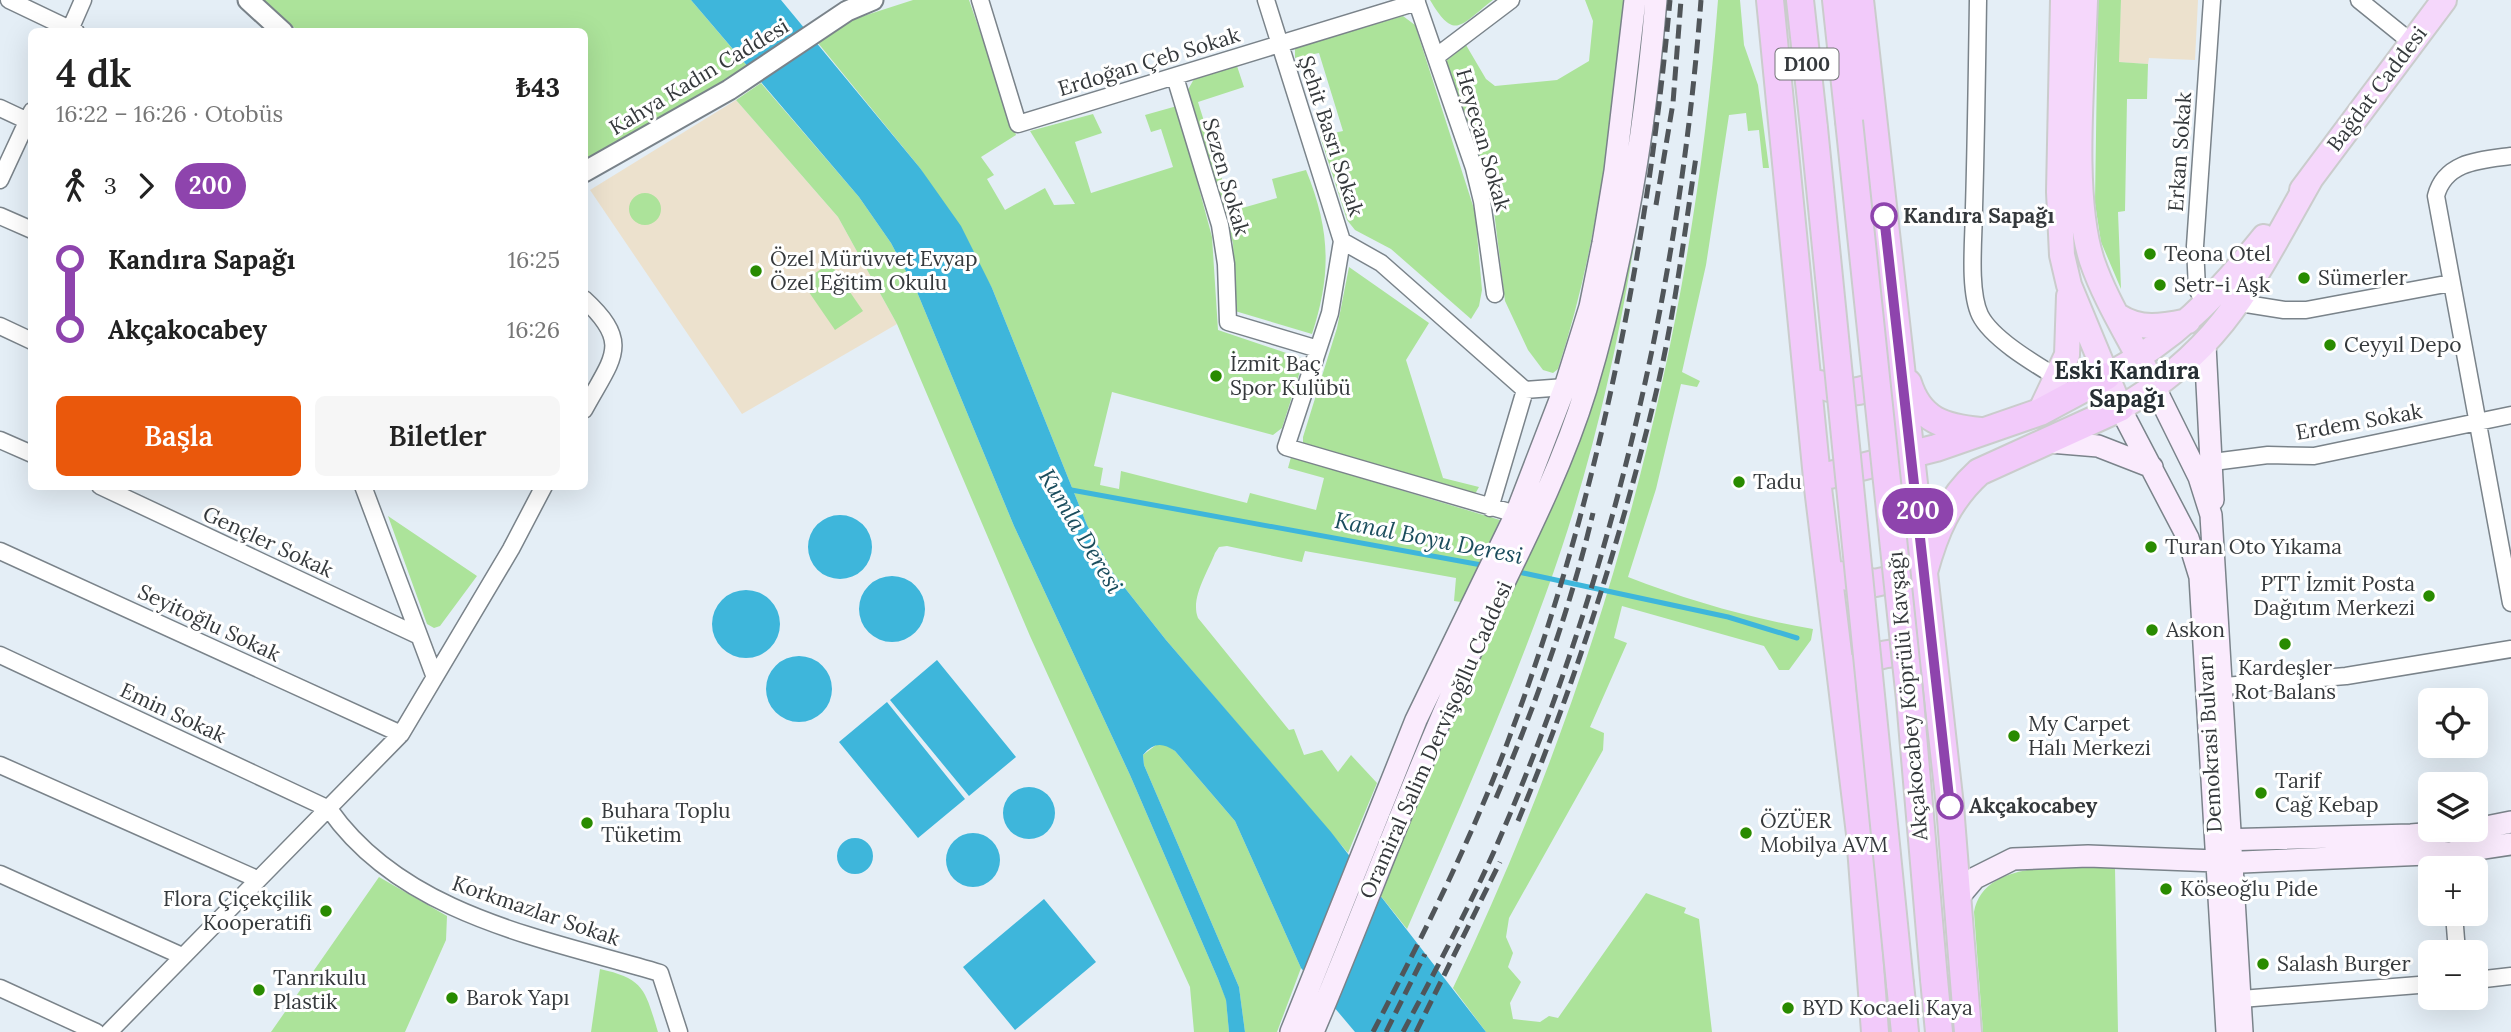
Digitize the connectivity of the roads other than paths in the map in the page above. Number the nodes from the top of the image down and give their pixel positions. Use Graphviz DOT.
graph roads {
  1 [pos="9,0"];
  2 [pos="83,0"];
  3 [pos="248,0"];
  4 [pos="873,0"];
  5 [pos="980,0"];
  6 [pos="1266,0"];
  7 [pos="1511,0"];
  8 [pos="1635,0"];
  9 [pos="1656,0"];
  10 [pos="1770,0"];
  11 [pos="1800,0"];
  12 [pos="1836,0"];
  13 [pos="1860,0"];
  14 [pos="1978,0"];
  15 [pos="2063,0"];
  16 [pos="2085,0"];
  17 [pos="2212,0"];
  18 [pos="2359,0"];
  19 [pos="2444,0"];
  20 [pos="1416,1"];
  21 [pos="66,28"];
  22 [pos="73,28"];
  23 [pos="279,28"];
  24 [pos="2412,42"];
  25 [pos="1280,43"];
  26 [pos="1437,56"];
  27 [pos="1175,78"];
  28 [pos="0,108"];
  29 [pos="28,117"];
  30 [pos="28,122"];
  31 [pos="2511,156"];
  32 [pos="588,171"];
  33 [pos="2311,178"];
  34 [pos="0,180"];
  35 [pos="0,216"];
  36 [pos="28,228"];
  37 [pos="1342,241"];
  38 [pos="2451,283"];
  39 [pos="2069,285"];
  40 [pos="1495,294"];
  41 [pos="588,303"];
  42 [pos="2240,303"];
  43 [pos="2197,313"];
  44 [pos="2119,316"];
  45 [pos="0,326"];
  46 [pos="28,339"];
  47 [pos="2205,345"];
  48 [pos="1318,349"];
  49 [pos="1900,356"];
  50 [pos="2140,358"];
  51 [pos="2058,378"];
  52 [pos="1809,379"];
  53 [pos="1565,387"];
  54 [pos="2121,387"];
  55 [pos="1525,390"];
  56 [pos="588,402"];
  57 [pos="2039,412"];
  58 [pos="2511,415"];
  59 [pos="2478,422"];
  60 [pos="1986,431"];
  61 [pos="0,440"];
  62 [pos="2049,442"];
  63 [pos="28,452"];
  64 [pos="1912,452"];
  65 [pos="2152,467"];
  66 [pos="2206,470"];
  67 [pos="1818,488"];
  68 [pos="109,490"];
  69 [pos="364,490"];
  70 [pos="542,490"];
  71 [pos="1490,508"];
  72 [pos="1518,524"];
  73 [pos="2213,528"];
  74 [pos="0,551"];
  75 [pos="1828,570"];
  76 [pos="1924,572"];
  77 [pos="1486,598"];
  78 [pos="2511,603"];
  79 [pos="417,635"];
  80 [pos="2511,649"];
  81 [pos="0,655"];
  82 [pos="1934,664"];
  83 [pos="434,675"];
  84 [pos="1842,682"];
  85 [pos="2224,686"];
  86 [pos="401,734"];
  87 [pos="0,765"];
  88 [pos="1394,801"];
  89 [pos="328,808"];
  90 [pos="2511,822"];
  91 [pos="2488,827"];
  92 [pos="2418,834"];
  93 [pos="2511,845"];
  94 [pos="2224,851"];
  95 [pos="2467,856"];
  96 [pos="2418,859"];
  97 [pos="0,874"];
  98 [pos="257,879"];
  99 [pos="1958,898"];
  100 [pos="182,956"];
  101 [pos="2511,976"];
  102 [pos="2488,979"];
  103 [pos="2418,985"];
  104 [pos="0,988"];
  105 [pos="1319,991"];
  106 [pos="2233,999"];
  107 [pos="96,1032"];
  108 [pos="109,1032"];
  109 [pos="679,1032"];
  110 [pos="1291,1032"];
  111 [pos="1313,1032"];
  112 [pos="1875,1032"];
  113 [pos="1905,1032"];
  114 [pos="1939,1032"];
  115 [pos="1968,1032"];
  116 [pos="2227,1032"];
  117 [pos="2242,1032"];
  1 -- 21 [label="street"];
  2 -- 22 [label="street"];
  3 -- 23 [label="street"];
  4 -- 32 [label="street, Kahya Kadın Caddesi"];
  5 -- 27 [label="street, Erdoğan Çeb Sokak"];
  6 -- 25 [label="street, Şehit Basri Sokak"];
  7 -- 26 [label="street"];
  8 -- 53 [label="main road, Oramiral Salim Dervişoğllu Caddesi"];
  9 -- 72 [label="main road, Oramiral Salim Dervişoğllu Caddesi"];
  10 -- 52 [label="highway"];
  11 -- 113 [label="highway, Akçakocabey Köprülü Kavşağı / D100, bridge"];
  12 -- 114 [label="highway, Akçakocabey Köprülü Kavşağı / D100, bridge"];
  13 -- 49 [label="highway"];
  14 -- 51 [label="street"];
  15 -- 39 [label="main road"];
  16 -- 44 [label="main road"];
  17 -- 43 [label="street, Erkan Sokak"];
  18 -- 24 [label="street"];
  19 -- 24 [label="main road, Bağdat Caddesi"];
  20 -- 25 [label="street, Erdoğan Çeb Sokak"];
  20 -- 26 [label="street, Heyecan Sokak"];
  24 -- 33 [label="main road, Bağdat Caddesi"];
  25 -- 27 [label="street, Erdoğan Çeb Sokak"];
  25 -- 37 [label="street, Şehit Basri Sokak"];
  26 -- 40 [label="street, Heyecan Sokak"];
  27 -- 48 [label="street, Sezen Sokak"];
  28 -- 29 [label="street"];
  30 -- 34 [label="street"];
  31 -- 38 [label="street"];
  33 -- 42 [label="main road"];
  33 -- 43 [label="main road"];
  35 -- 36 [label="street"];
  37 -- 48 [label="street, Şehit Basri Sokak"];
  37 -- 55 [label="street"];
  38 -- 42 [label="street"];
  38 -- 59 [label="street"];
  39 -- 51 [label="main road"];
  39 -- 54 [label="main road"];
  41 -- 56 [label="street"];
  42 -- 47 [label="main road"];
  43 -- 44 [label="main road"];
  43 -- 50 [label="main road"];
  44 -- 50 [label="main road"];
  45 -- 46 [label="street"];
  47 -- 54 [label="main road"];
  47 -- 66 [label="main road"];
  48 -- 71 [label="street, Şehit Basri Sokak"];
  49 -- 52 [label="highway"];
  49 -- 60 [label="highway"];
  49 -- 64 [label="highway"];
  50 -- 54 [label="main road"];
  50 -- 54 [label="main road"];
  51 -- 57 [label="main road"];
  52 -- 67 [label="highway"];
  53 -- 55 [label="street"];
  53 -- 72 [label="main road, Oramiral Salim Dervişoğllu Caddesi"];
  54 -- 57 [label="highway"];
  54 -- 62 [label="highway"];
  54 -- 65 [label="main road, Demokrasi Bulvarı"];
  54 -- 66 [label="main road"];
  54 -- 73 [label="main road"];
  55 -- 71 [label="street"];
  57 -- 60 [label="highway"];
  58 -- 59 [label="street, Erdem Sokak"];
  59 -- 66 [label="street, Erdem Sokak"];
  59 -- 78 [label="street"];
  60 -- 64 [label="highway"];
  61 -- 63 [label="street"];
  62 -- 65 [label="main road"];
  62 -- 76 [label="highway"];
  64 -- 67 [label="highway"];
  64 -- 76 [label="highway"];
  65 -- 94 [label="main road, Demokrasi Bulvarı"];
  66 -- 73 [label="main road, Demokrasi Bulvarı"];
  67 -- 75 [label="highway"];
  68 -- 79 [label="street, Gençler Sokak"];
  69 -- 79 [label="street"];
  70 -- 83 [label="street"];
  71 -- 72 [label="street"];
  72 -- 77 [label="main road, Oramiral Salim Dervişoğllu Caddesi"];
  73 -- 85 [label="main road, Demokrasi Bulvarı"];
  74 -- 86 [label="street, Seyitoğlu Sokak"];
  75 -- 76 [label="highway"];
  75 -- 84 [label="highway"];
  76 -- 82 [label="highway"];
  77 -- 88 [label="main road, Oramiral Salim Dervişoğllu Caddesi"];
  77 -- 88 [label="main road, Oramiral Salim Dervişoğllu Caddesi"];
  79 -- 83 [label="street"];
  80 -- 85 [label="street"];
  81 -- 89 [label="street, Emin Sokak"];
  82 -- 84 [label="highway"];
  82 -- 99 [label="highway"];
  83 -- 86 [label="street"];
  84 -- 112 [label="highway"];
  85 -- 94 [label="main road, Demokrasi Bulvarı"];
  86 -- 89 [label="street"];
  87 -- 98 [label="street"];
  88 -- 105 [label="main road, Oramiral Salim Dervişoğllu Caddesi"];
  89 -- 98 [label="street"];
  89 -- 109 [label="street, Korkmazlar Sokak"];
  90 -- 91 [label="main road"];
  92 -- 94 [label="main road"];
  93 -- 95 [label="main road"];
  94 -- 96 [label="main road"];
  94 -- 99 [label="main road"];
  94 -- 106 [label="main road, Demokrasi Bulvarı"];
  97 -- 100 [label="street"];
  98 -- 100 [label="street"];
  99 -- 115 [label="highway"];
  100 -- 108 [label="street"];
  101 -- 102 [label="street"];
  103 -- 106 [label="street"];
  104 -- 107 [label="street"];
  105 -- 110 [label="main road, Oramiral Salim Dervişoğllu Caddesi"];
  105 -- 111 [label="main road, Oramiral Salim Dervişoğllu Caddesi"];
  106 -- 116 [label="main road, Demokrasi Bulvarı"];
  106 -- 117 [label="main road, Demokrasi Bulvarı"];
}
